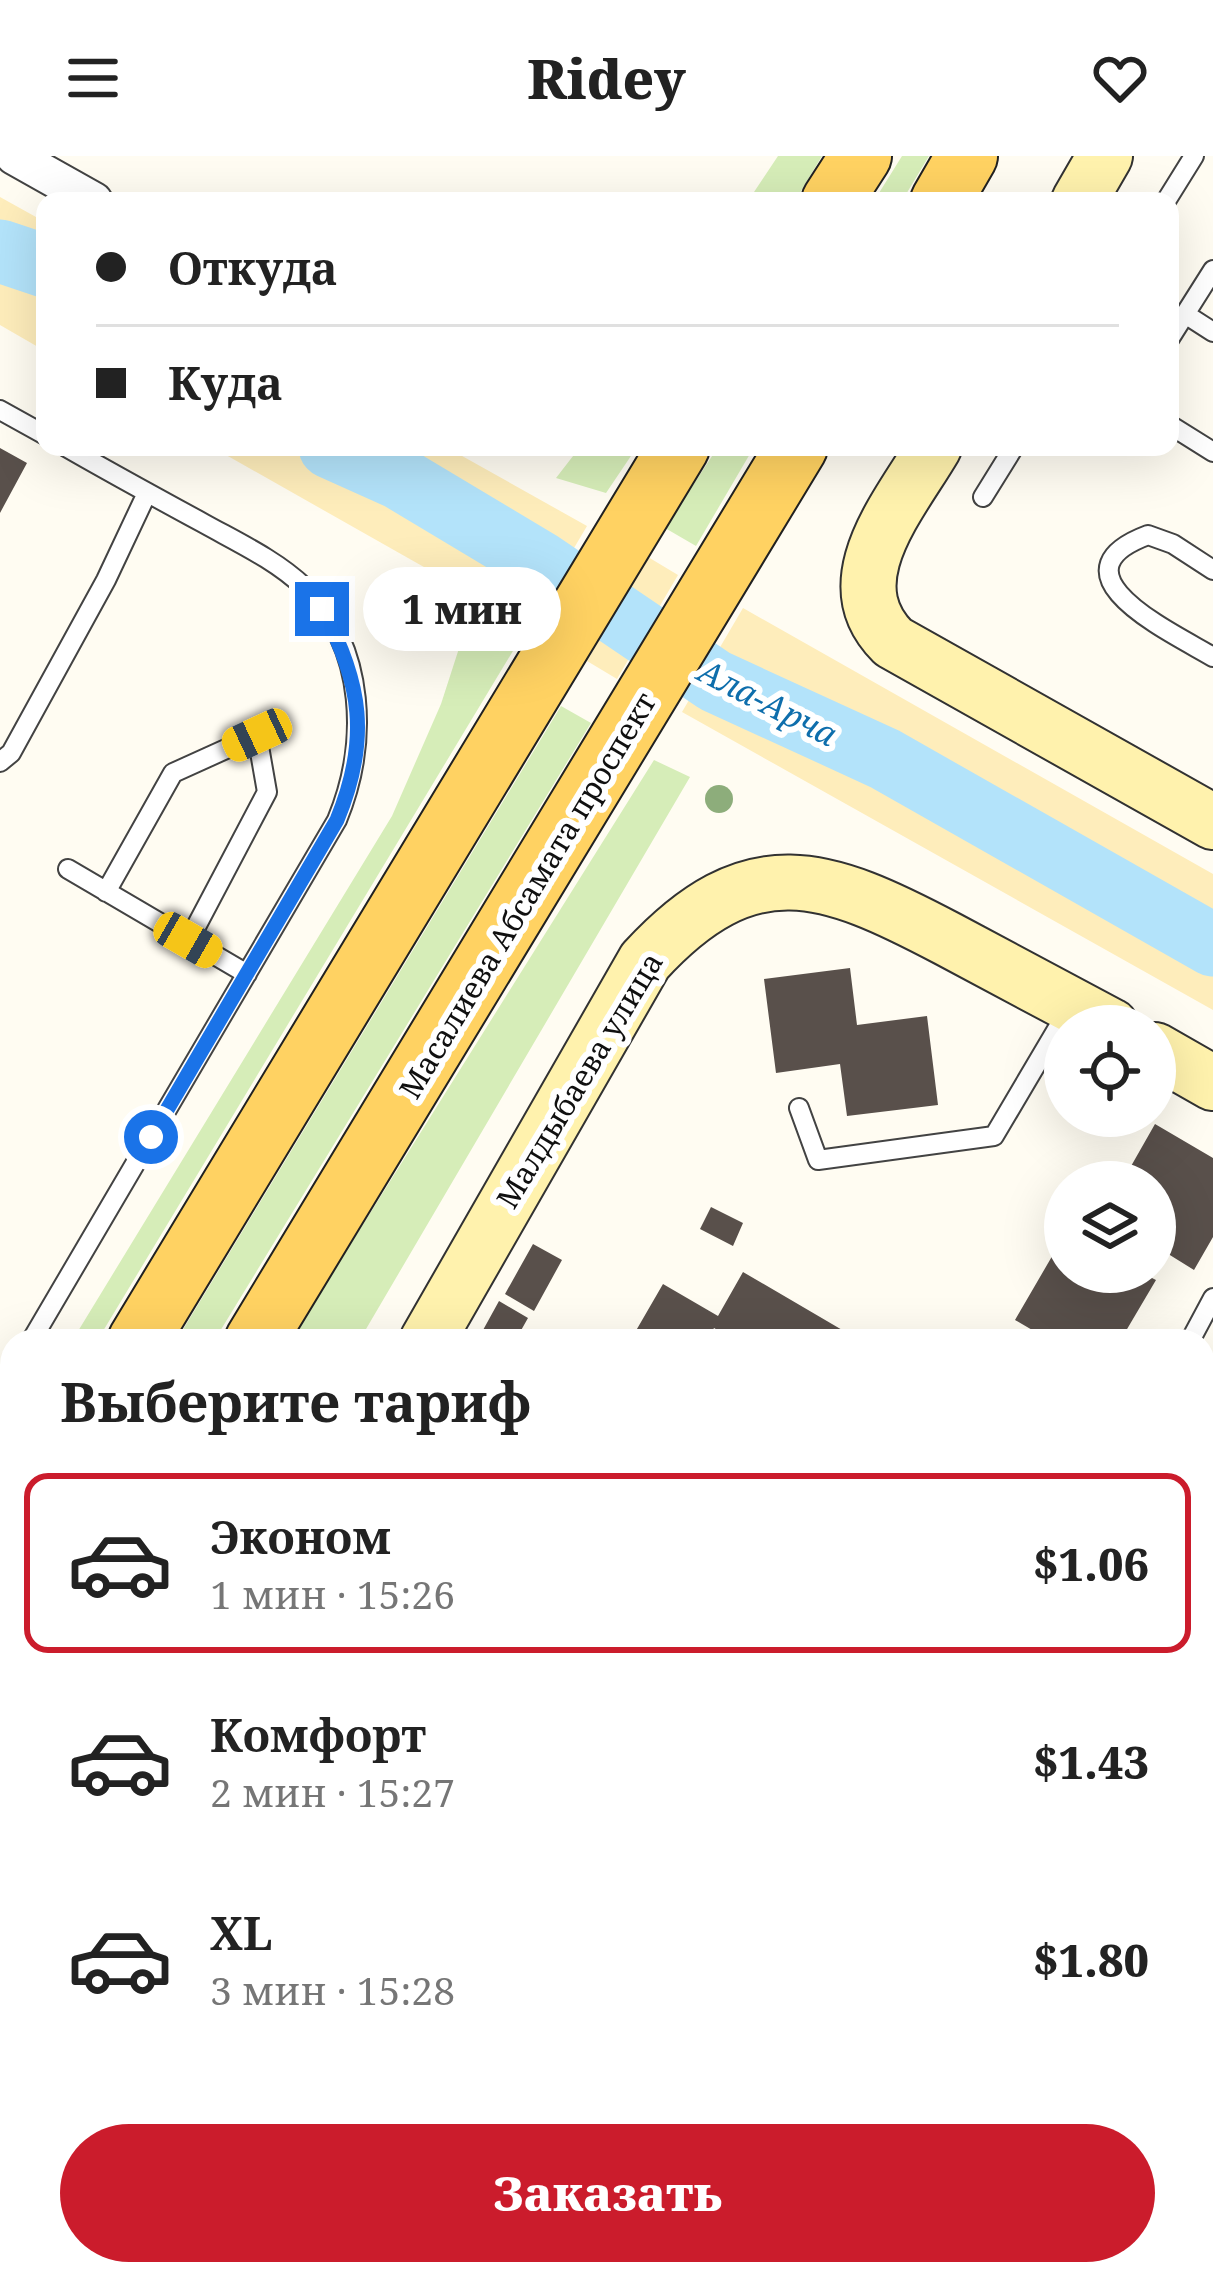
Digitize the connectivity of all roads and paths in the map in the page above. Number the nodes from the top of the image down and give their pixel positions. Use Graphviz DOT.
graph roads {
  1 [pos="14,156"];
  2 [pos="861,156"];
  3 [pos="967,156"];
  4 [pos="1105,156"];
  5 [pos="1194,156"];
  6 [pos="78,192"];
  7 [pos="838,192"];
  8 [pos="946,192"];
  9 [pos="1084,192"];
  10 [pos="1172,192"];
  11 [pos="1213,270"];
  12 [pos="1185,314"];
  13 [pos="1179,324"];
  14 [pos="1213,332"];
  15 [pos="0,410"];
  16 [pos="36,430"];
  17 [pos="1179,431"];
  18 [pos="1213,452"];
  19 [pos="81,456"];
  20 [pos="673,456"];
  21 [pos="792,456"];
  22 [pos="929,456"];
  23 [pos="1008,456"];
  24 [pos="147,493"];
  25 [pos="983,497"];
  26 [pos="1213,570"];
  27 [pos="1213,657"];
  28 [pos="0,762"];
  29 [pos="1213,822"];
  30 [pos="68,869"];
  31 [pos="106,892"];
  32 [pos="188,940"];
  33 [pos="247,974"];
  34 [pos="1072,1005"];
  35 [pos="1176,1062"];
  36 [pos="1044,1074"];
  37 [pos="1213,1083"];
  38 [pos="799,1108"];
  39 [pos="1213,1298"];
  40 [pos="38,1329"];
  41 [pos="144,1329"];
  42 [pos="262,1329"];
  43 [pos="434,1329"];
  44 [pos="1196,1329"];
  1 -- 6 [label="street"];
  2 -- 7 [label="main road"];
  3 -- 8 [label="main road"];
  4 -- 9 [label="street"];
  5 -- 10 [label="lane"];
  11 -- 12 [label="lane"];
  12 -- 13 [label="lane"];
  12 -- 14 [label="lane"];
  15 -- 16 [label="lane"];
  17 -- 18 [label="lane"];
  19 -- 24 [label="lane"];
  20 -- 41 [label="main road"];
  21 -- 42 [label="main road, Масалиева Абсамата проспект"];
  22 -- 29 [label="street"];
  23 -- 25 [label="lane"];
  24 -- 28 [label="lane"];
  24 -- 33 [label="lane"];
  26 -- 27 [label="lane"];
  30 -- 31 [label="lane"];
  31 -- 32 [label="lane"];
  31 -- 32 [label="lane"];
  32 -- 33 [label="lane"];
  33 -- 40 [label="lane"];
  34 -- 43 [label="street, Малдыбаева улица"];
  35 -- 37 [label="street"];
  36 -- 38 [label="lane"];
  39 -- 44 [label="lane"];
}
